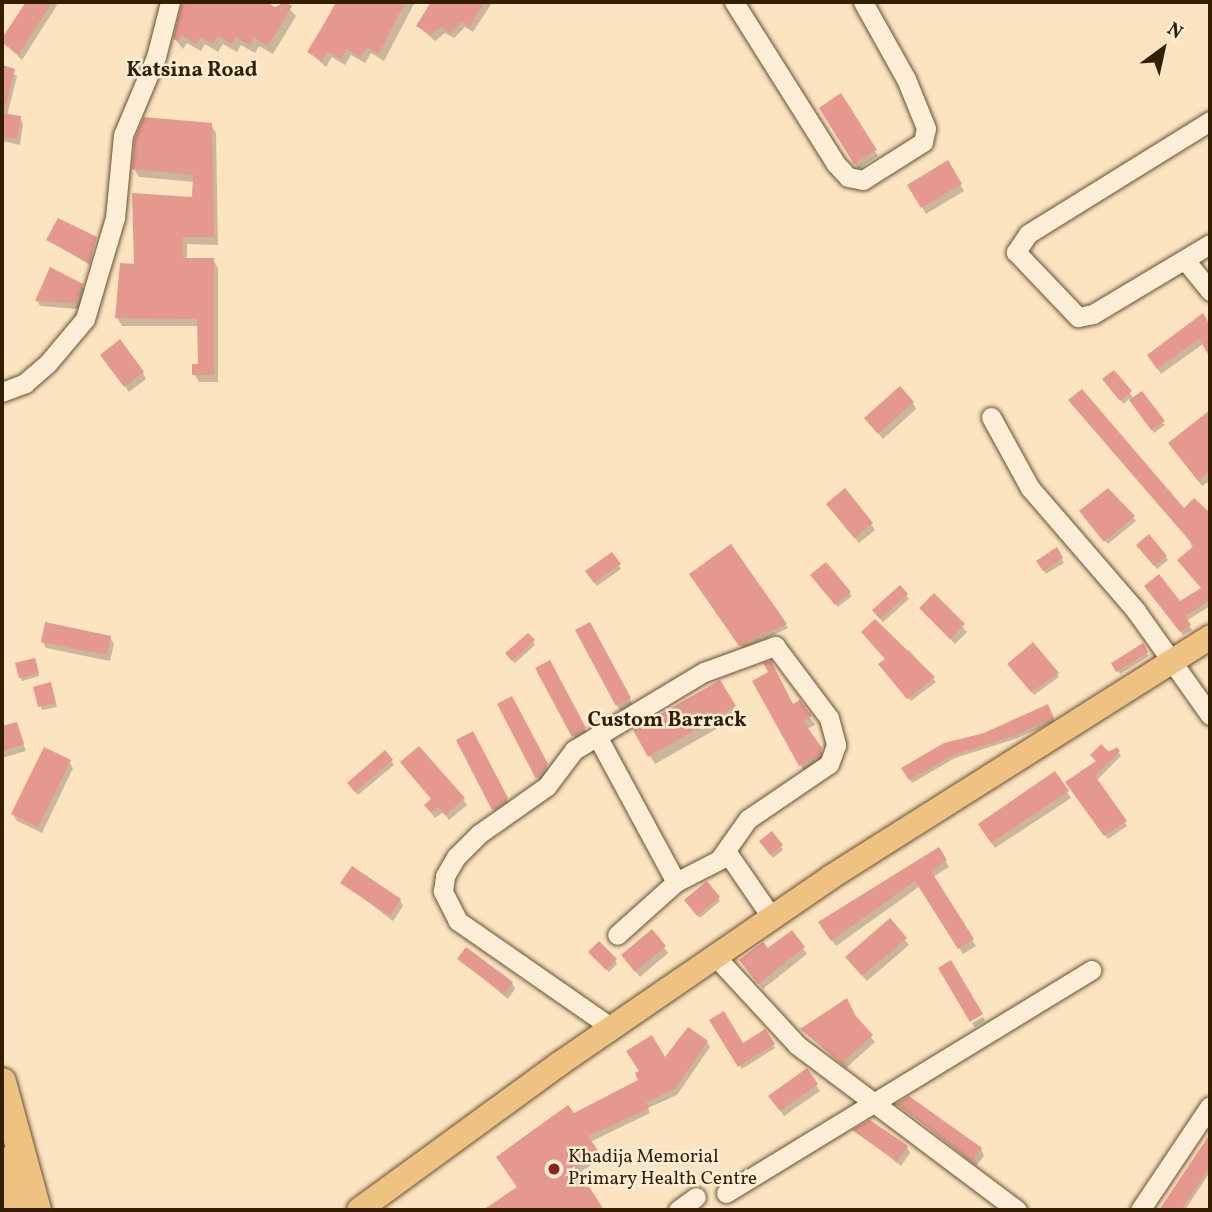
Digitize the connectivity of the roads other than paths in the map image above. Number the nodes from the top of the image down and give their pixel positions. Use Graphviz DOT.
graph roads {
  1 [pos="170,2"];
  2 [pos="734,2"];
  3 [pos="863,2"];
  4 [pos="1210,121"];
  5 [pos="1210,244"];
  6 [pos="1185,260"];
  7 [pos="1210,291"];
  8 [pos="2,392"];
  9 [pos="991,417"];
  10 [pos="1210,637"];
  11 [pos="1174,659"];
  12 [pos="1210,715"];
  13 [pos="597,736"];
  14 [pos="726,851"];
  15 [pos="676,882"];
  16 [pos="772,918"];
  17 [pos="617,935"];
  18 [pos="715,956"];
  19 [pos="1091,970"];
  20 [pos="612,1028"];
  21 [pos="2,1082"];
  22 [pos="870,1101"];
  23 [pos="1210,1106"];
  24 [pos="2,1161"];
  25 [pos="726,1193"];
  26 [pos="696,1197"];
  27 [pos="16,1210"];
  28 [pos="37,1210"];
  29 [pos="359,1210"];
  30 [pos="678,1210"];
  31 [pos="1017,1210"];
  32 [pos="1140,1210"];
  1 -- 8 [label="street"];
  2 -- 3 [label="street"];
  4 -- 6 [label="street"];
  5 -- 6 [label="street"];
  6 -- 7 [label="street"];
  9 -- 11 [label="street"];
  10 -- 11 [label="main road"];
  11 -- 12 [label="street"];
  11 -- 16 [label="main road"];
  13 -- 14 [label="street"];
  13 -- 15 [label="street"];
  13 -- 20 [label="street"];
  14 -- 15 [label="street"];
  14 -- 16 [label="street"];
  15 -- 17 [label="street"];
  16 -- 18 [label="main road"];
  18 -- 20 [label="main road"];
  18 -- 22 [label="street"];
  19 -- 22 [label="street"];
  20 -- 29 [label="main road"];
  21 -- 28 [label="highway"];
  22 -- 25 [label="street"];
  22 -- 31 [label="street"];
  23 -- 32 [label="street"];
  24 -- 27 [label="highway"];
  26 -- 30 [label="street"];
}
